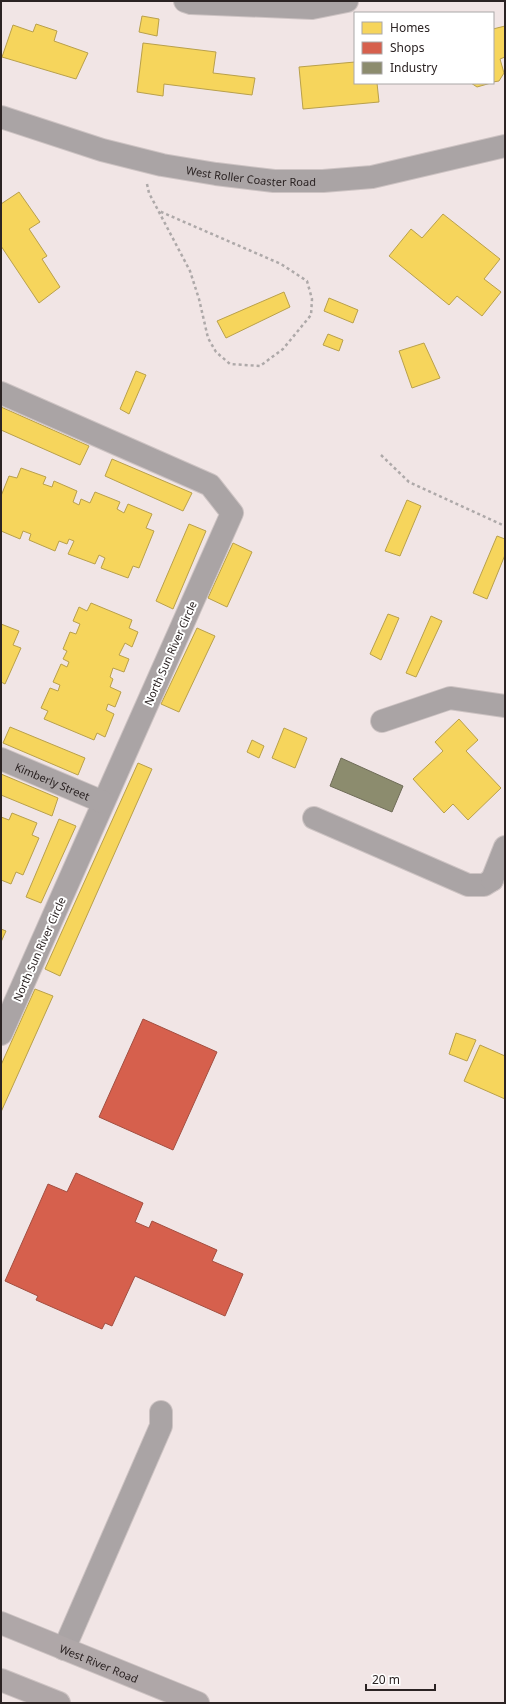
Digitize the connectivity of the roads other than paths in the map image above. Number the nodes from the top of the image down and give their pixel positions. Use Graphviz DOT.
graph roads {
  1 [pos="185,1"];
  2 [pos="347,1"];
  3 [pos="1,117"];
  4 [pos="505,146"];
  5 [pos="1,393"];
  6 [pos="505,706"];
  7 [pos="382,721"];
  8 [pos="1,759"];
  9 [pos="103,802"];
  10 [pos="314,818"];
  11 [pos="505,848"];
  12 [pos="498,883"];
  13 [pos="1,1034"];
  14 [pos="161,1412"];
  15 [pos="1,1623"];
  16 [pos="64,1649"];
  17 [pos="1,1680"];
  18 [pos="59,1703"];
  19 [pos="198,1703"];
  1 -- 2 [label="street"];
  3 -- 4 [label="street, West Roller Coaster Road"];
  5 -- 9 [label="street, North Sun River Circle"];
  6 -- 7 [label="street"];
  8 -- 9 [label="street, Kimberly Street"];
  9 -- 13 [label="street, North Sun River Circle"];
  10 -- 12 [label="street"];
  11 -- 12 [label="street"];
  14 -- 16 [label="street"];
  15 -- 16 [label="main road, West River Road"];
  16 -- 19 [label="main road, West River Road"];
  17 -- 18 [label="main road"];
}
